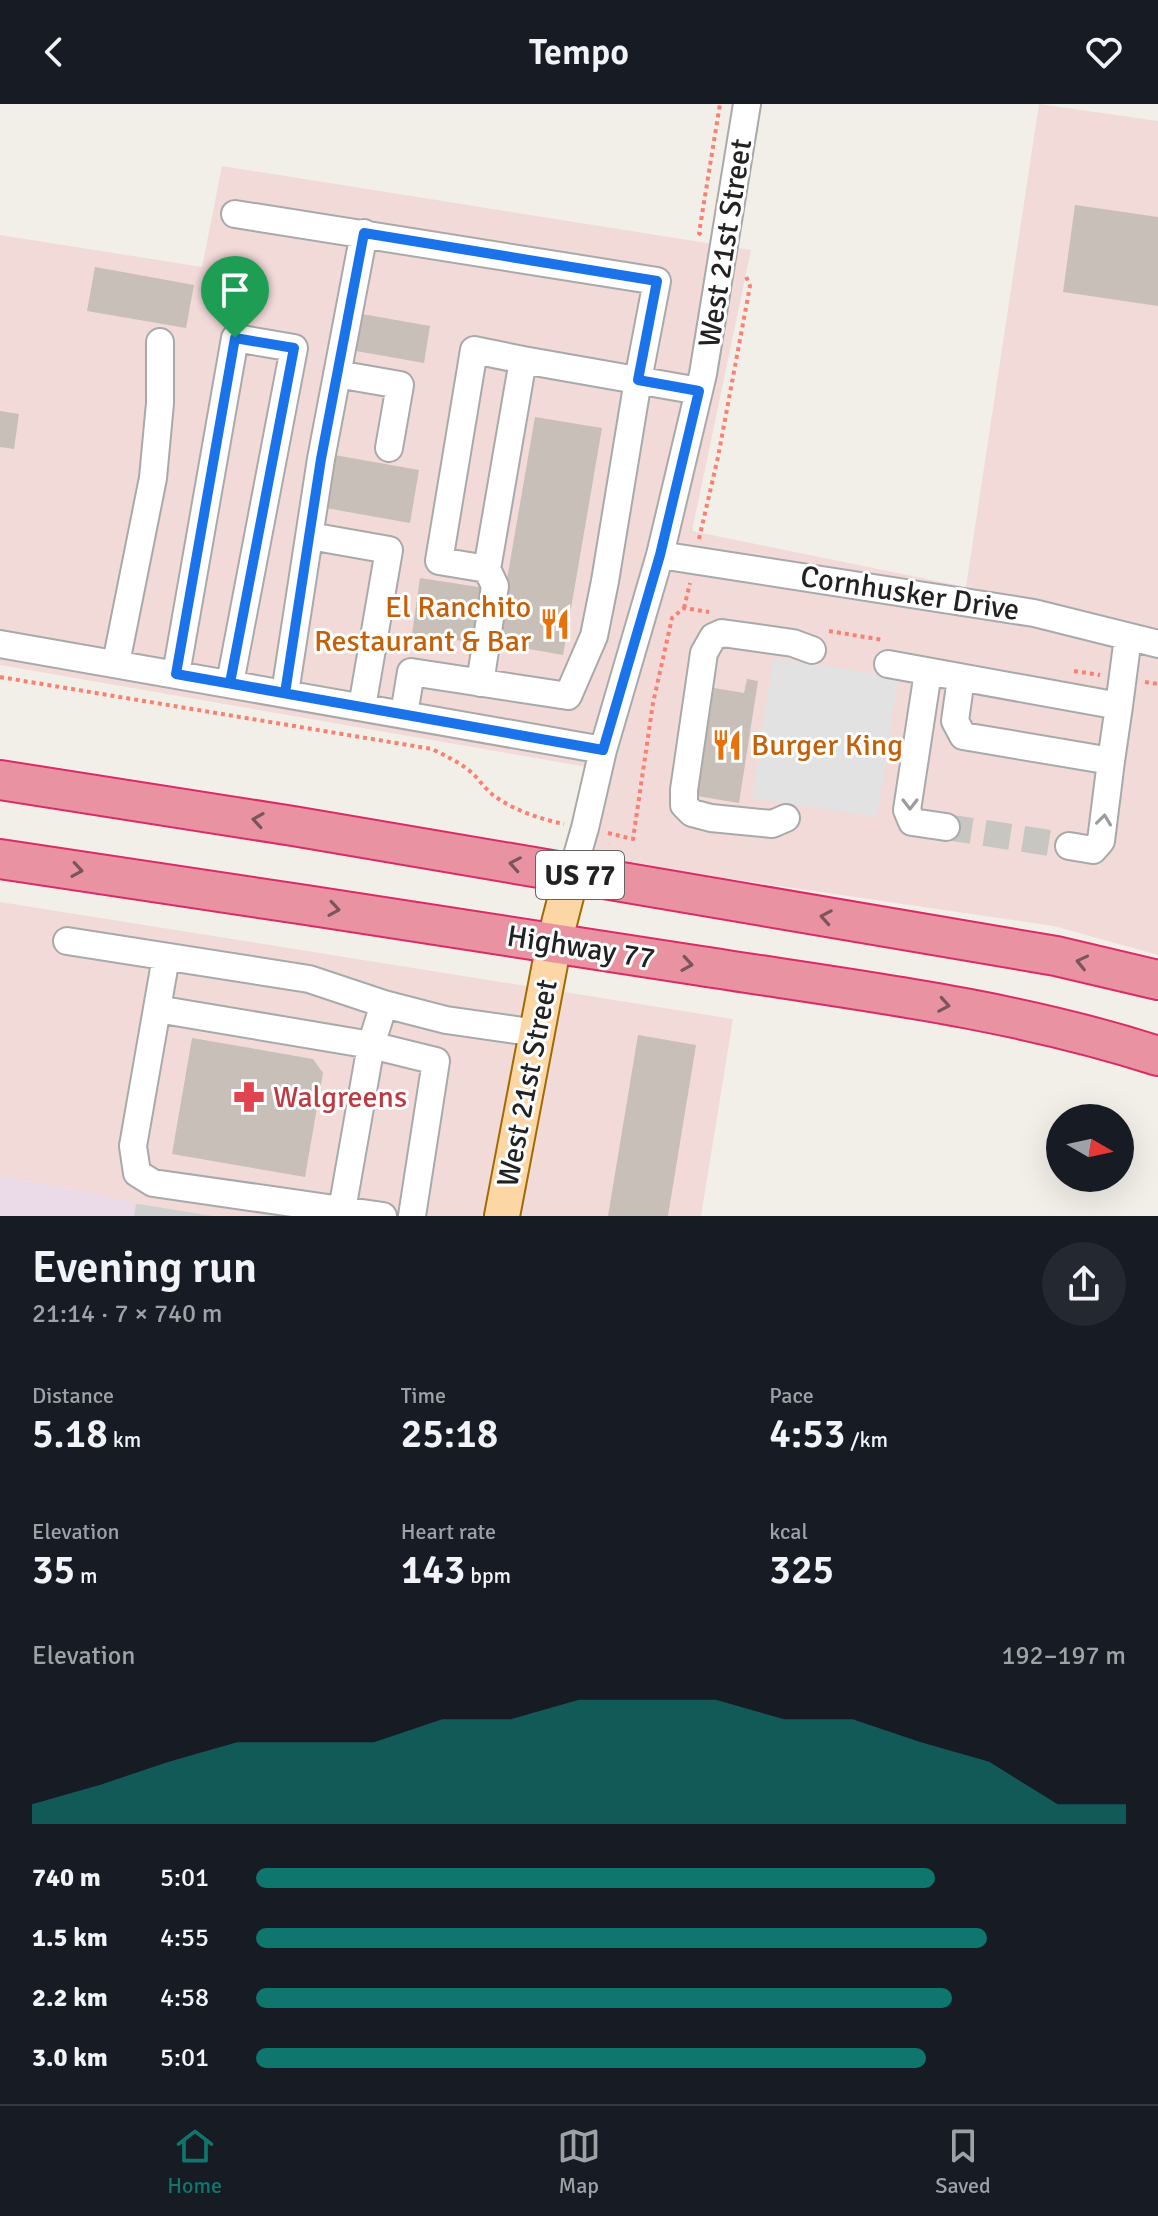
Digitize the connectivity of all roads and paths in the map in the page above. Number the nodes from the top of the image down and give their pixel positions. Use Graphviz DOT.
graph roads {
  1 [pos="747,107"];
  2 [pos="235,214"];
  3 [pos="364,233"];
  4 [pos="160,342"];
  5 [pos="523,360"];
  6 [pos="337,374"];
  7 [pos="638,380"];
  8 [pos="699,391"];
  9 [pos="389,448"];
  10 [pos="310,536"];
  11 [pos="660,555"];
  12 [pos="487,569"];
  13 [pos="1128,637"];
  14 [pos="0,644"];
  15 [pos="1158,644"];
  16 [pos="812,650"];
  17 [pos="116,663"];
  18 [pos="888,664"];
  19 [pos="928,672"];
  20 [pos="176,674"];
  21 [pos="961,678"];
  22 [pos="230,683"];
  23 [pos="480,683"];
  24 [pos="285,693"];
  25 [pos="1119,706"];
  26 [pos="362,707"];
  27 [pos="404,714"];
  28 [pos="603,750"];
  29 [pos="1111,761"];
  30 [pos="0,780"];
  31 [pos="786,818"];
  32 [pos="946,827"];
  33 [pos="1069,846"];
  34 [pos="0,859"];
  35 [pos="572,873"];
  36 [pos="67,941"];
  37 [pos="554,943"];
  38 [pos="166,957"];
  39 [pos="1158,980"];
  40 [pos="384,1004"];
  41 [pos="157,1009"];
  42 [pos="537,1033"];
  43 [pos="371,1045"];
  44 [pos="1158,1056"];
  45 [pos="342,1210"];
  46 [pos="383,1216"];
  47 [pos="412,1216"];
  48 [pos="502,1216"];
  1 -- 8 [label="street, West 21st Street"];
  2 -- 3 [label="street"];
  3 -- 6 [label="street"];
  3 -- 7 [label="street"];
  4 -- 17 [label="street"];
  5 -- 7 [label="street"];
  5 -- 12 [label="street"];
  5 -- 12 [label="street"];
  6 -- 9 [label="street"];
  6 -- 10 [label="street"];
  7 -- 8 [label="street"];
  7 -- 23 [label="street"];
  8 -- 11 [label="street, West 21st Street"];
  10 -- 24 [label="street"];
  10 -- 26 [label="street"];
  11 -- 13 [label="street, Cornhusker Drive"];
  11 -- 28 [label="street, West 21st Street"];
  12 -- 23 [label="street"];
  13 -- 15 [label="street, Cornhusker Drive"];
  13 -- 25 [label="street"];
  14 -- 17 [label="street"];
  16 -- 31 [label="street"];
  17 -- 20 [label="street"];
  18 -- 19 [label="street"];
  19 -- 21 [label="street"];
  19 -- 32 [label="street, one-way"];
  20 -- 22 [label="street"];
  20 -- 22 [label="street"];
  21 -- 25 [label="street"];
  21 -- 29 [label="street"];
  22 -- 24 [label="street"];
  23 -- 27 [label="street"];
  24 -- 26 [label="street"];
  25 -- 29 [label="street"];
  26 -- 27 [label="street"];
  27 -- 28 [label="street"];
  28 -- 35 [label="street, West 21st Street"];
  33 -- 29 [label="street, one-way"];
  35 -- 30 [label="highway, US 77, one-way"];
  34 -- 37 [label="highway, Highway 77 / US 77, one-way"];
  35 -- 37 [label="main road, West 21st Street"];
  39 -- 35 [label="highway, US 77, one-way"];
  36 -- 38 [label="street"];
  37 -- 42 [label="main road, West 21st Street"];
  37 -- 44 [label="highway, Highway 77 / US 77, one-way"];
  38 -- 40 [label="street"];
  38 -- 41 [label="street"];
  40 -- 42 [label="street"];
  40 -- 43 [label="street"];
  41 -- 43 [label="street"];
  41 -- 45 [label="street"];
  42 -- 48 [label="main road, West 21st Street"];
  43 -- 45 [label="street"];
  43 -- 47 [label="street"];
  45 -- 46 [label="street"];
}
